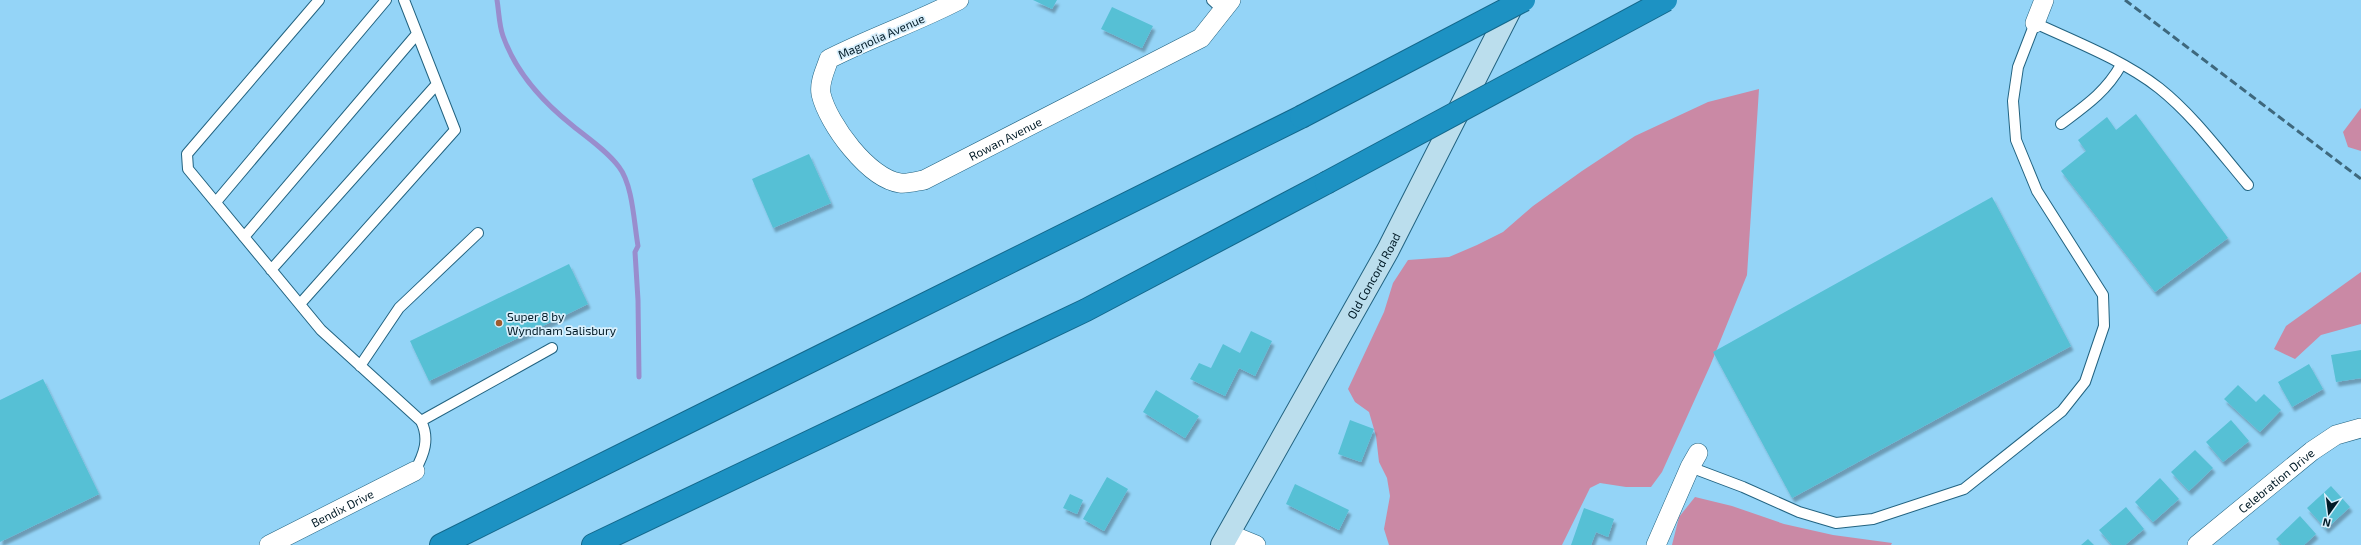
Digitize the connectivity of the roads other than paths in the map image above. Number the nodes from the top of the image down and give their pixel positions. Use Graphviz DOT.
graph roads {
  1 [pos="319,0"];
  2 [pos="386,0"];
  3 [pos="404,0"];
  4 [pos="959,0"];
  5 [pos="1515,0"];
  6 [pos="1524,0"];
  7 [pos="1666,0"];
  8 [pos="2044,0"];
  9 [pos="1222,3"];
  10 [pos="2035,23"];
  11 [pos="417,34"];
  12 [pos="827,64"];
  13 [pos="2121,66"];
  14 [pos="437,84"];
  15 [pos="2061,124"];
  16 [pos="2248,184"];
  17 [pos="216,202"];
  18 [pos="478,232"];
  19 [pos="244,237"];
  20 [pos="271,270"];
  21 [pos="300,304"];
  22 [pos="552,348"];
  23 [pos="360,366"];
  24 [pos="420,422"];
  25 [pos="2361,428"];
  26 [pos="1694,460"];
  27 [pos="415,471"];
  28 [pos="1225,539"];
  29 [pos="269,545"];
  30 [pos="440,545"];
  31 [pos="593,545"];
  32 [pos="1256,545"];
  33 [pos="1656,545"];
  34 [pos="2197,545"];
  1 -- 17 [label="lane"];
  2 -- 17 [label="lane"];
  3 -- 11 [label="lane"];
  4 -- 12 [label="street, Magnolia Avenue"];
  5 -- 28 [label="main road, Old Concord Road"];
  6 -- 30 [label="highway, bridge"];
  7 -- 31 [label="highway, bridge"];
  8 -- 10 [label="street"];
  9 -- 12 [label="street, Rowan Avenue"];
  10 -- 13 [label="lane"];
  10 -- 26 [label="lane"];
  11 -- 14 [label="lane"];
  11 -- 19 [label="lane"];
  13 -- 15 [label="lane"];
  13 -- 16 [label="lane"];
  14 -- 20 [label="lane"];
  14 -- 21 [label="lane"];
  17 -- 19 [label="lane"];
  18 -- 23 [label="lane"];
  19 -- 20 [label="lane"];
  20 -- 21 [label="lane"];
  21 -- 23 [label="lane"];
  22 -- 24 [label="lane"];
  23 -- 24 [label="lane"];
  24 -- 27 [label="lane"];
  25 -- 34 [label="street, Celebration Drive"];
  26 -- 33 [label="street"];
  27 -- 29 [label="street, Bendix Drive"];
  28 -- 32 [label="street"];
}
